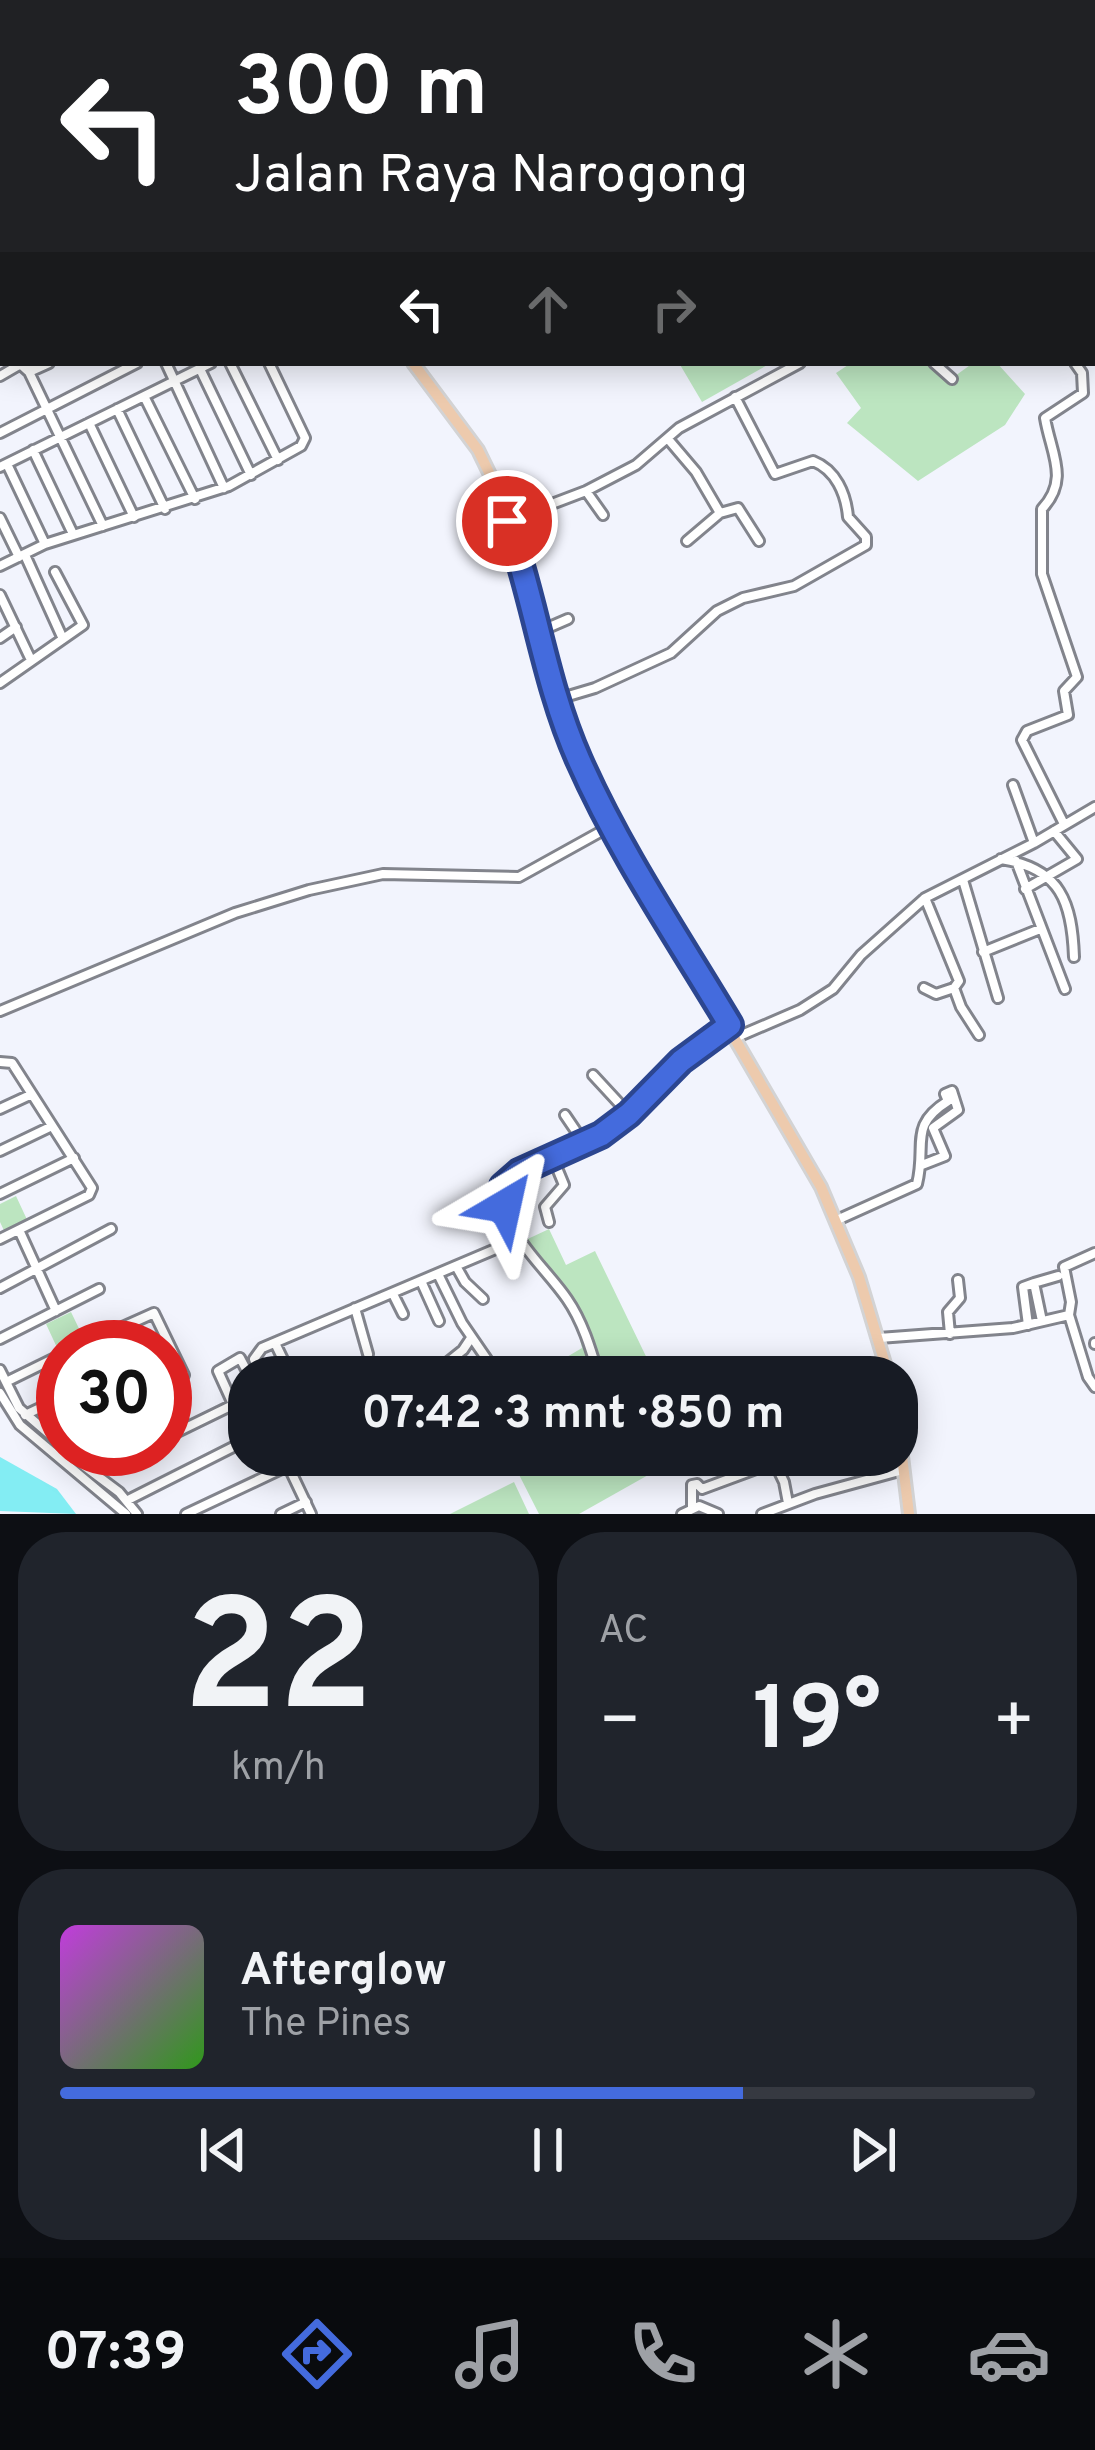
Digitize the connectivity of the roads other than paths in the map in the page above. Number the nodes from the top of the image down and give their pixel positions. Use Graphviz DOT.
graph roads {
  1 [pos="24,366"];
  2 [pos="131,366"];
  3 [pos="167,366"];
  4 [pos="204,366"];
  5 [pos="231,366"];
  6 [pos="270,366"];
  7 [pos="415,366"];
  8 [pos="792,366"];
  9 [pos="937,366"];
  10 [pos="1077,366"];
  11 [pos="200,368"];
  12 [pos="0,376"];
  13 [pos="952,379"];
  14 [pos="174,381"];
  15 [pos="144,396"];
  16 [pos="735,398"];
  17 [pos="49,409"];
  18 [pos="117,409"];
  19 [pos="89,423"];
  20 [pos="0,434"];
  21 [pos="61,437"];
  22 [pos="668,439"];
  23 [pos="33,450"];
  24 [pos="278,460"];
  25 [pos="3,465"];
  26 [pos="251,475"];
  27 [pos="224,488"];
  28 [pos="586,491"];
  29 [pos="195,499"];
  30 [pos="166,509"];
  31 [pos="720,513"];
  32 [pos="603,515"];
  33 [pos="134,517"];
  34 [pos="0,518"];
  35 [pos="507,521"];
  36 [pos="103,526"];
  37 [pos="73,534"];
  38 [pos="687,541"];
  39 [pos="759,541"];
  40 [pos="45,544"];
  41 [pos="22,556"];
  42 [pos="0,566"];
  43 [pos="55,572"];
  44 [pos="1,598"];
  45 [pos="568,619"];
  46 [pos="16,627"];
  47 [pos="537,633"];
  48 [pos="0,638"];
  49 [pos="63,639"];
  50 [pos="32,660"];
  51 [pos="0,683"];
  52 [pos="556,699"];
  53 [pos="1013,785"];
  54 [pos="1095,807"];
  55 [pos="1064,824"];
  56 [pos="611,826"];
  57 [pos="1054,831"];
  58 [pos="1034,843"];
  59 [pos="1000,859"];
  60 [pos="1016,861"];
  61 [pos="1047,878"];
  62 [pos="963,880"];
  63 [pos="1025,889"];
  64 [pos="925,898"];
  65 [pos="1040,928"];
  66 [pos="983,952"];
  67 [pos="1074,957"];
  68 [pos="924,988"];
  69 [pos="955,988"];
  70 [pos="1065,989"];
  71 [pos="998,998"];
  72 [pos="0,1011"];
  73 [pos="730,1025"];
  74 [pos="980,1035"];
  75 [pos="737,1037"];
  76 [pos="0,1062"];
  77 [pos="593,1075"];
  78 [pos="30,1095"];
  79 [pos="0,1109"];
  80 [pos="629,1114"];
  81 [pos="565,1115"];
  82 [pos="50,1127"];
  83 [pos="584,1143"];
  84 [pos="0,1151"];
  85 [pos="552,1156"];
  86 [pos="75,1157"];
  87 [pos="922,1165"];
  88 [pos="0,1193"];
  89 [pos="837,1220"];
  90 [pos="549,1222"];
  91 [pos="111,1229"];
  92 [pos="19,1230"];
  93 [pos="0,1239"];
  94 [pos="519,1239"];
  95 [pos="1095,1253"];
  96 [pos="456,1266"];
  97 [pos="38,1270"];
  98 [pos="438,1274"];
  99 [pos="1058,1276"];
  100 [pos="958,1280"];
  101 [pos="422,1281"];
  102 [pos="1034,1283"];
  103 [pos="0,1288"];
  104 [pos="99,1289"];
  105 [pos="393,1294"];
  106 [pos="483,1299"];
  107 [pos="355,1308"];
  108 [pos="56,1311"];
  109 [pos="403,1314"];
  110 [pos="1069,1315"];
  111 [pos="134,1320"];
  112 [pos="159,1320"];
  113 [pos="439,1321"];
  114 [pos="1042,1321"];
  115 [pos="1028,1324"];
  116 [pos="950,1334"];
  117 [pos="471,1338"];
  118 [pos="879,1338"];
  119 [pos="0,1340"];
  120 [pos="275,1343"];
  121 [pos="368,1354"];
  122 [pos="256,1356"];
  123 [pos="281,1356"];
  124 [pos="456,1356"];
  125 [pos="484,1356"];
  126 [pos="593,1356"];
  127 [pos="884,1356"];
  128 [pos="228,1365"];
  129 [pos="36,1367"];
  130 [pos="0,1370"];
  131 [pos="6,1382"];
  132 [pos="1095,1387"];
  133 [pos="0,1393"];
  134 [pos="228,1394"];
  135 [pos="228,1407"];
  136 [pos="36,1410"];
  137 [pos="25,1415"];
  138 [pos="36,1424"];
  139 [pos="192,1425"];
  140 [pos="228,1450"];
  141 [pos="98,1476"];
  142 [pos="267,1476"];
  143 [pos="293,1476"];
  144 [pos="732,1476"];
  145 [pos="781,1476"];
  146 [pos="884,1476"];
  147 [pos="905,1476"];
  148 [pos="128,1500"];
  149 [pos="306,1502"];
  150 [pos="791,1502"];
  151 [pos="692,1508"];
  152 [pos="768,1513"];
  153 [pos="126,1514"];
  154 [pos="137,1514"];
  155 [pos="186,1514"];
  156 [pos="281,1514"];
  157 [pos="311,1514"];
  158 [pos="682,1514"];
  159 [pos="718,1514"];
  160 [pos="797,1514"];
  161 [pos="908,1514"];
  1 -- 12 [label="street"];
  1 -- 17 [label="street"];
  2 -- 17 [label="street"];
  3 -- 14 [label="street"];
  4 -- 11 [label="street"];
  5 -- 24 [label="street"];
  6 -- 24 [label="street"];
  7 -- 35 [label="main road"];
  8 -- 16 [label="street"];
  9 -- 13 [label="street"];
  10 -- 55 [label="street"];
  11 -- 14 [label="street"];
  11 -- 26 [label="street"];
  14 -- 15 [label="street"];
  14 -- 27 [label="street"];
  15 -- 18 [label="street"];
  15 -- 29 [label="street"];
  16 -- 22 [label="street"];
  16 -- 52 [label="street"];
  17 -- 20 [label="street"];
  17 -- 21 [label="street"];
  18 -- 19 [label="street"];
  18 -- 30 [label="street"];
  19 -- 21 [label="street"];
  19 -- 33 [label="street"];
  21 -- 23 [label="street"];
  21 -- 36 [label="street"];
  22 -- 28 [label="street"];
  22 -- 31 [label="street"];
  23 -- 25 [label="street"];
  23 -- 37 [label="street"];
  24 -- 26 [label="street"];
  25 -- 40 [label="street"];
  26 -- 27 [label="street"];
  27 -- 29 [label="street"];
  28 -- 32 [label="street"];
  28 -- 35 [label="street"];
  29 -- 30 [label="street"];
  30 -- 33 [label="street"];
  31 -- 38 [label="street"];
  31 -- 39 [label="street"];
  33 -- 36 [label="street"];
  34 -- 41 [label="street"];
  35 -- 47 [label="main road"];
  36 -- 37 [label="street"];
  37 -- 40 [label="street"];
  40 -- 41 [label="street"];
  41 -- 42 [label="street"];
  41 -- 49 [label="street"];
  43 -- 49 [label="street"];
  44 -- 46 [label="street"];
  45 -- 47 [label="street"];
  46 -- 48 [label="street"];
  46 -- 50 [label="street"];
  47 -- 52 [label="main road"];
  49 -- 50 [label="street"];
  50 -- 51 [label="street"];
  52 -- 56 [label="main road"];
  53 -- 58 [label="street"];
  54 -- 55 [label="street"];
  55 -- 57 [label="street"];
  56 -- 72 [label="street"];
  56 -- 73 [label="main road"];
  57 -- 58 [label="street"];
  57 -- 61 [label="street"];
  58 -- 59 [label="street"];
  59 -- 60 [label="street"];
  59 -- 62 [label="street"];
  60 -- 61 [label="street"];
  60 -- 63 [label="street"];
  61 -- 63 [label="street"];
  61 -- 67 [label="street"];
  62 -- 64 [label="street"];
  62 -- 66 [label="street"];
  63 -- 65 [label="street"];
  64 -- 69 [label="street"];
  64 -- 75 [label="street"];
  65 -- 66 [label="street"];
  65 -- 70 [label="street"];
  66 -- 71 [label="street"];
  68 -- 69 [label="street"];
  69 -- 74 [label="street"];
  73 -- 75 [label="main road"];
  73 -- 80 [label="street"];
  75 -- 89 [label="main road"];
  76 -- 78 [label="street"];
  77 -- 80 [label="street"];
  78 -- 79 [label="street"];
  78 -- 82 [label="street"];
  80 -- 83 [label="street"];
  81 -- 83 [label="street"];
  82 -- 84 [label="street"];
  82 -- 86 [label="street"];
  83 -- 85 [label="street"];
  85 -- 90 [label="street"];
  85 -- 94 [label="street"];
  86 -- 88 [label="street"];
  86 -- 92 [label="street"];
  87 -- 87 [label="street"];
  87 -- 89 [label="street"];
  89 -- 118 [label="main road"];
  91 -- 97 [label="street"];
  92 -- 93 [label="street"];
  92 -- 97 [label="street"];
  94 -- 96 [label="street"];
  94 -- 126 [label="street"];
  95 -- 110 [label="street"];
  96 -- 98 [label="street"];
  96 -- 106 [label="street"];
  97 -- 103 [label="street"];
  97 -- 108 [label="street"];
  98 -- 101 [label="street"];
  98 -- 117 [label="street"];
  99 -- 102 [label="street"];
  100 -- 116 [label="street"];
  101 -- 105 [label="street"];
  101 -- 113 [label="street"];
  102 -- 114 [label="street"];
  102 -- 115 [label="street"];
  104 -- 108 [label="street"];
  105 -- 107 [label="street"];
  105 -- 109 [label="street"];
  107 -- 120 [label="street"];
  107 -- 121 [label="street"];
  108 -- 119 [label="street"];
  110 -- 114 [label="street"];
  110 -- 132 [label="street"];
  111 -- 112 [label="street"];
  114 -- 115 [label="street"];
  115 -- 116 [label="street"];
  116 -- 118 [label="street"];
  117 -- 124 [label="street"];
  117 -- 125 [label="street"];
  118 -- 127 [label="main road"];
  120 -- 122 [label="street"];
  120 -- 123 [label="street"];
  128 -- 134 [label="street"];
  129 -- 131 [label="street"];
  130 -- 131 [label="street"];
  131 -- 137 [label="street"];
  133 -- 153 [label="street"];
  135 -- 139 [label="street"];
  136 -- 137 [label="street"];
  137 -- 138 [label="street"];
  140 -- 148 [label="street"];
  141 -- 148 [label="street"];
  142 -- 155 [label="street"];
  143 -- 149 [label="street"];
  144 -- 151 [label="street"];
  145 -- 150 [label="street"];
  146 -- 150 [label="street"];
  147 -- 161 [label="main road"];
  148 -- 154 [label="street"];
  149 -- 156 [label="street"];
  149 -- 157 [label="street"];
  150 -- 152 [label="street"];
  150 -- 160 [label="street"];
  151 -- 158 [label="street"];
  151 -- 159 [label="street"];
}
